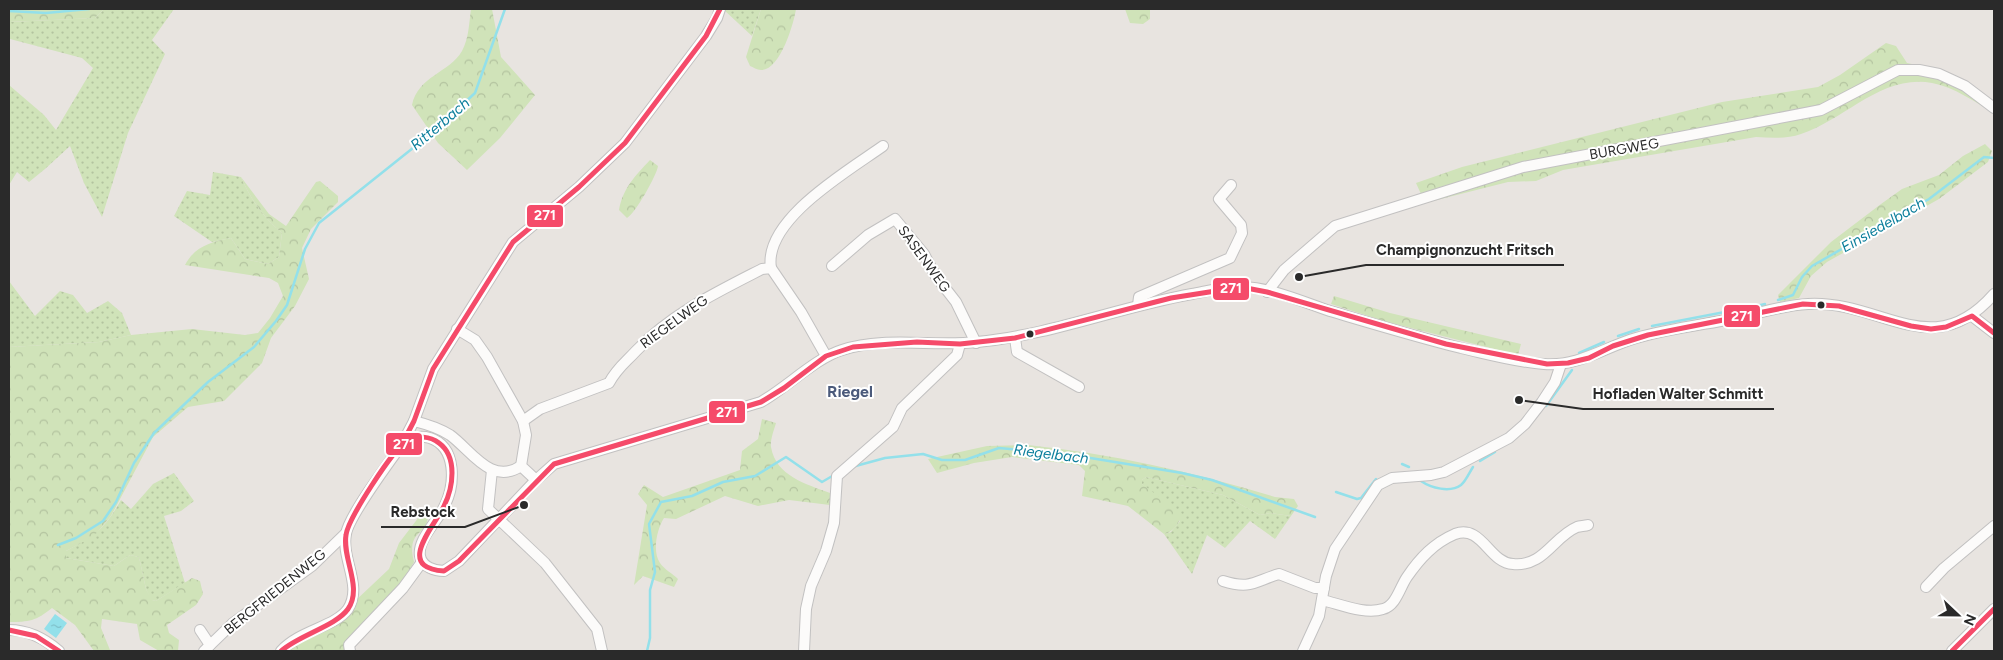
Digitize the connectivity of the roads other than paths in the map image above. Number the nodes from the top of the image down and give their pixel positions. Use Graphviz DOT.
graph roads {
  1 [pos="720,9"];
  2 [pos="1994,108"];
  3 [pos="883,146"];
  4 [pos="1231,185"];
  5 [pos="832,266"];
  6 [pos="771,268"];
  7 [pos="1267,292"];
  8 [pos="1994,294"];
  9 [pos="1138,305"];
  10 [pos="1972,316"];
  11 [pos="457,329"];
  12 [pos="1994,333"];
  13 [pos="1015,338"];
  14 [pos="976,343"];
  15 [pos="960,344"];
  16 [pos="826,356"];
  17 [pos="1561,364"];
  18 [pos="1079,387"];
  19 [pos="414,421"];
  20 [pos="523,421"];
  21 [pos="402,444"];
  22 [pos="521,466"];
  23 [pos="492,470"];
  24 [pos="536,480"];
  25 [pos="498,519"];
  26 [pos="1588,525"];
  27 [pos="1994,526"];
  28 [pos="346,533"];
  29 [pos="422,562"];
  30 [pos="1223,581"];
  31 [pos="1926,587"];
  32 [pos="1324,588"];
  33 [pos="1322,600"];
  34 [pos="1994,609"];
  35 [pos="9,630"];
  36 [pos="200,630"];
  37 [pos="207,648"];
  38 [pos="59,651"];
  39 [pos="281,651"];
  40 [pos="350,651"];
  41 [pos="602,651"];
  42 [pos="804,651"];
  43 [pos="1303,651"];
  44 [pos="1952,651"];
  1 -- 11 [label="street"];
  2 -- 7 [label="street, BURGWEG"];
  3 -- 6 [label="street"];
  4 -- 9 [label="street"];
  5 -- 14 [label="street, SASENWEG"];
  6 -- 16 [label="street"];
  6 -- 20 [label="street, RIEGELWEG"];
  7 -- 9 [label="street"];
  7 -- 17 [label="street"];
  8 -- 10 [label="street"];
  9 -- 13 [label="street"];
  10 -- 12 [label="street"];
  10 -- 17 [label="street"];
  11 -- 19 [label="street"];
  11 -- 20 [label="street"];
  13 -- 14 [label="street"];
  13 -- 18 [label="street"];
  14 -- 15 [label="street"];
  15 -- 16 [label="street"];
  15 -- 42 [label="street"];
  16 -- 24 [label="street"];
  17 -- 32 [label="street"];
  19 -- 21 [label="street"];
  19 -- 23 [label="street"];
  20 -- 22 [label="street"];
  21 -- 28 [label="street"];
  21 -- 29 [label="street"];
  22 -- 23 [label="street"];
  22 -- 24 [label="street"];
  23 -- 25 [label="street"];
  24 -- 25 [label="street"];
  25 -- 29 [label="street"];
  25 -- 41 [label="street"];
  26 -- 33 [label="street"];
  27 -- 31 [label="street"];
  28 -- 37 [label="street, BERGFRIEDENWEG"];
  28 -- 39 [label="street"];
  29 -- 40 [label="street"];
  30 -- 32 [label="street"];
  32 -- 33 [label="street"];
  33 -- 43 [label="street"];
  34 -- 44 [label="street"];
  35 -- 38 [label="street"];
  36 -- 37 [label="street"];
}
